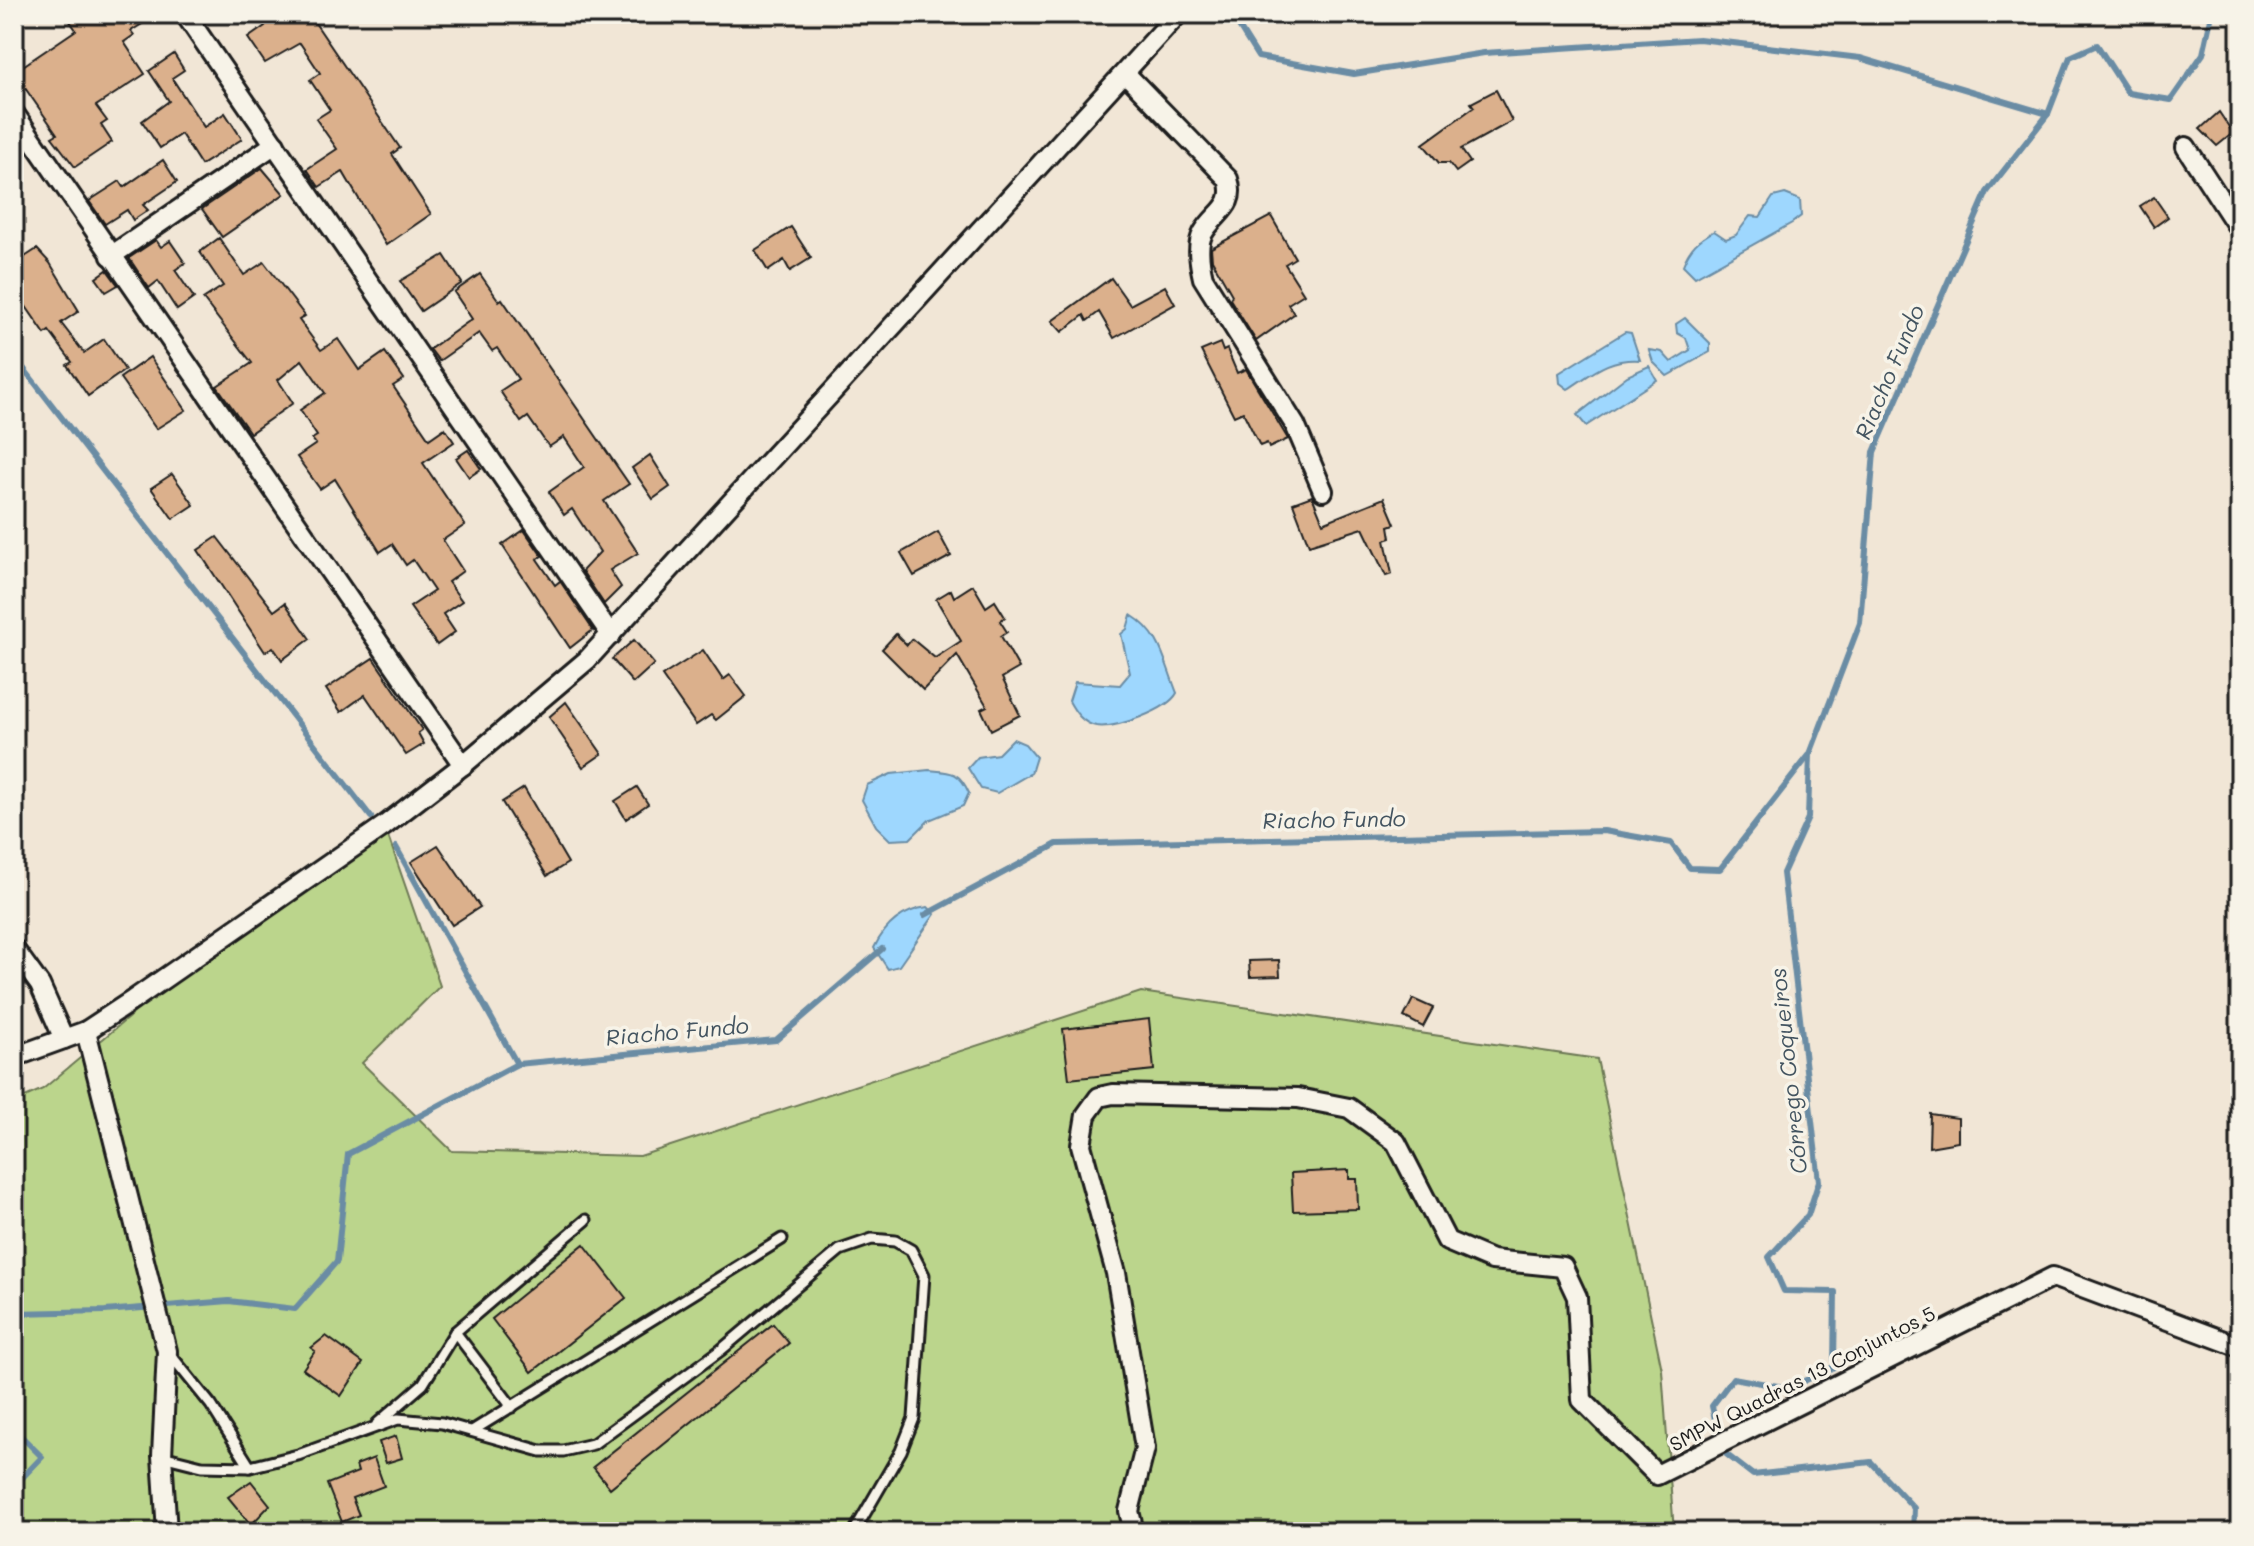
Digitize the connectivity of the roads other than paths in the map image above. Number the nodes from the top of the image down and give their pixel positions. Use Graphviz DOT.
graph roads {
  1 [pos="185,14"];
  2 [pos="1178,14"];
  3 [pos="1125,73"];
  4 [pos="14,113"];
  5 [pos="275,144"];
  6 [pos="2186,147"];
  7 [pos="2240,230"];
  8 [pos="111,256"];
  9 [pos="1323,491"];
  10 [pos="611,635"];
  11 [pos="463,765"];
  12 [pos="14,949"];
  13 [pos="86,1031"];
  14 [pos="64,1039"];
  15 [pos="14,1057"];
  16 [pos="586,1220"];
  17 [pos="782,1239"];
  18 [pos="455,1332"];
  19 [pos="2240,1347"];
  20 [pos="167,1351"];
  21 [pos="512,1407"];
  22 [pos="374,1427"];
  23 [pos="472,1431"];
  24 [pos="162,1456"];
  25 [pos="250,1467"];
  26 [pos="167,1532"];
  27 [pos="854,1532"];
  28 [pos="1134,1532"];
  1 -- 5 [label="street"];
  2 -- 3 [label="street"];
  3 -- 9 [label="street"];
  3 -- 10 [label="street"];
  4 -- 8 [label="street"];
  5 -- 8 [label="street"];
  5 -- 10 [label="street"];
  6 -- 7 [label="street"];
  8 -- 11 [label="street"];
  10 -- 11 [label="street"];
  11 -- 13 [label="street"];
  12 -- 14 [label="street"];
  13 -- 14 [label="street"];
  13 -- 20 [label="street"];
  14 -- 15 [label="street"];
  16 -- 18 [label="lane"];
  17 -- 21 [label="lane"];
  18 -- 21 [label="lane"];
  18 -- 22 [label="lane"];
  19 -- 28 [label="street, SMPW Quadras 13 Conjuntos 5"];
  20 -- 24 [label="street"];
  20 -- 25 [label="lane"];
  21 -- 23 [label="lane"];
  22 -- 23 [label="lane"];
  22 -- 25 [label="lane"];
  23 -- 27 [label="lane"];
  24 -- 25 [label="lane"];
  24 -- 26 [label="street"];
}
